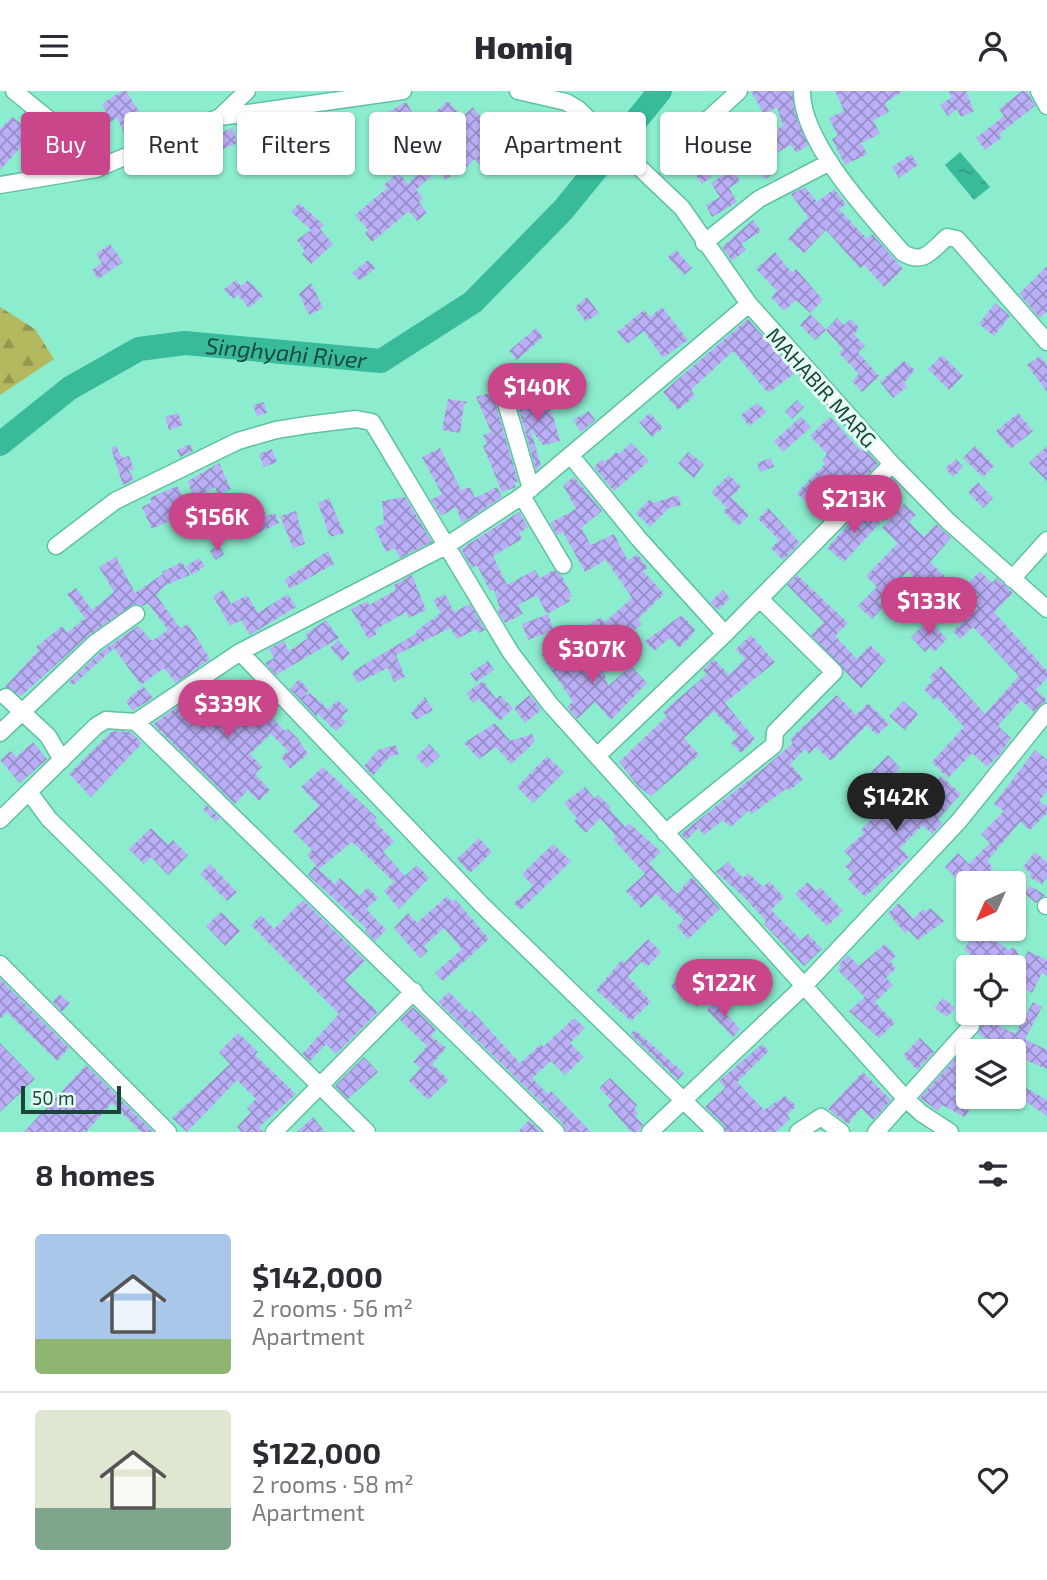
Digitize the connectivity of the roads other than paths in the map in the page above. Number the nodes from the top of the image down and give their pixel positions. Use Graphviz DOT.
graph roads {
  1 [pos="14,91"];
  2 [pos="247,91"];
  3 [pos="403,91"];
  4 [pos="517,91"];
  5 [pos="739,91"];
  6 [pos="802,91"];
  7 [pos="1039,91"];
  8 [pos="573,101"];
  9 [pos="1047,106"];
  10 [pos="40,112"];
  11 [pos="717,112"];
  12 [pos="223,114"];
  13 [pos="223,117"];
  14 [pos="830,162"];
  15 [pos="60,175"];
  16 [pos="0,185"];
  17 [pos="704,243"];
  18 [pos="748,304"];
  19 [pos="1047,342"];
  20 [pos="499,379"];
  21 [pos="571,456"];
  22 [pos="892,464"];
  23 [pos="526,493"];
  24 [pos="1047,540"];
  25 [pos="446,546"];
  26 [pos="56,547"];
  27 [pos="563,565"];
  28 [pos="1012,579"];
  29 [pos="760,599"];
  30 [pos="1047,609"];
  31 [pos="136,614"];
  32 [pos="725,634"];
  33 [pos="240,652"];
  34 [pos="6,697"];
  35 [pos="24,712"];
  36 [pos="1047,712"];
  37 [pos="136,722"];
  38 [pos="0,733"];
  39 [pos="597,756"];
  40 [pos="62,760"];
  41 [pos="29,792"];
  42 [pos="0,820"];
  43 [pos="665,833"];
  44 [pos="0,964"];
  45 [pos="804,986"];
  46 [pos="414,991"];
  47 [pos="971,1026"];
  48 [pos="320,1085"];
  49 [pos="905,1098"];
  50 [pos="684,1100"];
  51 [pos="168,1132"];
  52 [pos="274,1132"];
  53 [pos="367,1132"];
  54 [pos="556,1132"];
  55 [pos="650,1132"];
  56 [pos="716,1132"];
  57 [pos="798,1132"];
  58 [pos="841,1132"];
  59 [pos="876,1132"];
  60 [pos="950,1132"];
  1 -- 10 [label="street"];
  2 -- 12 [label="street"];
  3 -- 13 [label="street"];
  4 -- 8 [label="street"];
  5 -- 11 [label="street"];
  6 -- 14 [label="street"];
  7 -- 9 [label="street"];
  8 -- 17 [label="street, MAHABIR MARG"];
  14 -- 17 [label="street"];
  14 -- 19 [label="street"];
  15 -- 16 [label="street"];
  17 -- 18 [label="street, MAHABIR MARG"];
  18 -- 21 [label="street"];
  18 -- 22 [label="street, MAHABIR MARG"];
  20 -- 23 [label="street"];
  21 -- 23 [label="street"];
  21 -- 32 [label="street"];
  22 -- 28 [label="street, MAHABIR MARG"];
  22 -- 29 [label="street"];
  23 -- 25 [label="street"];
  23 -- 27 [label="street"];
  24 -- 28 [label="street"];
  25 -- 26 [label="street"];
  25 -- 33 [label="street"];
  25 -- 39 [label="street"];
  28 -- 30 [label="street, MAHABIR MARG"];
  29 -- 32 [label="street"];
  29 -- 43 [label="street"];
  31 -- 35 [label="street"];
  32 -- 39 [label="street"];
  33 -- 37 [label="street"];
  33 -- 50 [label="street"];
  34 -- 35 [label="street"];
  35 -- 38 [label="street"];
  35 -- 40 [label="street"];
  36 -- 45 [label="street"];
  37 -- 40 [label="street"];
  37 -- 46 [label="street"];
  39 -- 43 [label="street"];
  40 -- 41 [label="street"];
  41 -- 42 [label="street"];
  41 -- 48 [label="street"];
  43 -- 45 [label="street"];
  44 -- 51 [label="street"];
  45 -- 49 [label="street"];
  45 -- 50 [label="street"];
  46 -- 48 [label="street"];
  46 -- 54 [label="street"];
  47 -- 49 [label="street"];
  48 -- 52 [label="street"];
  48 -- 53 [label="street"];
  49 -- 59 [label="street"];
  49 -- 60 [label="street"];
  50 -- 55 [label="street"];
  50 -- 56 [label="street"];
  57 -- 58 [label="street"];
}
